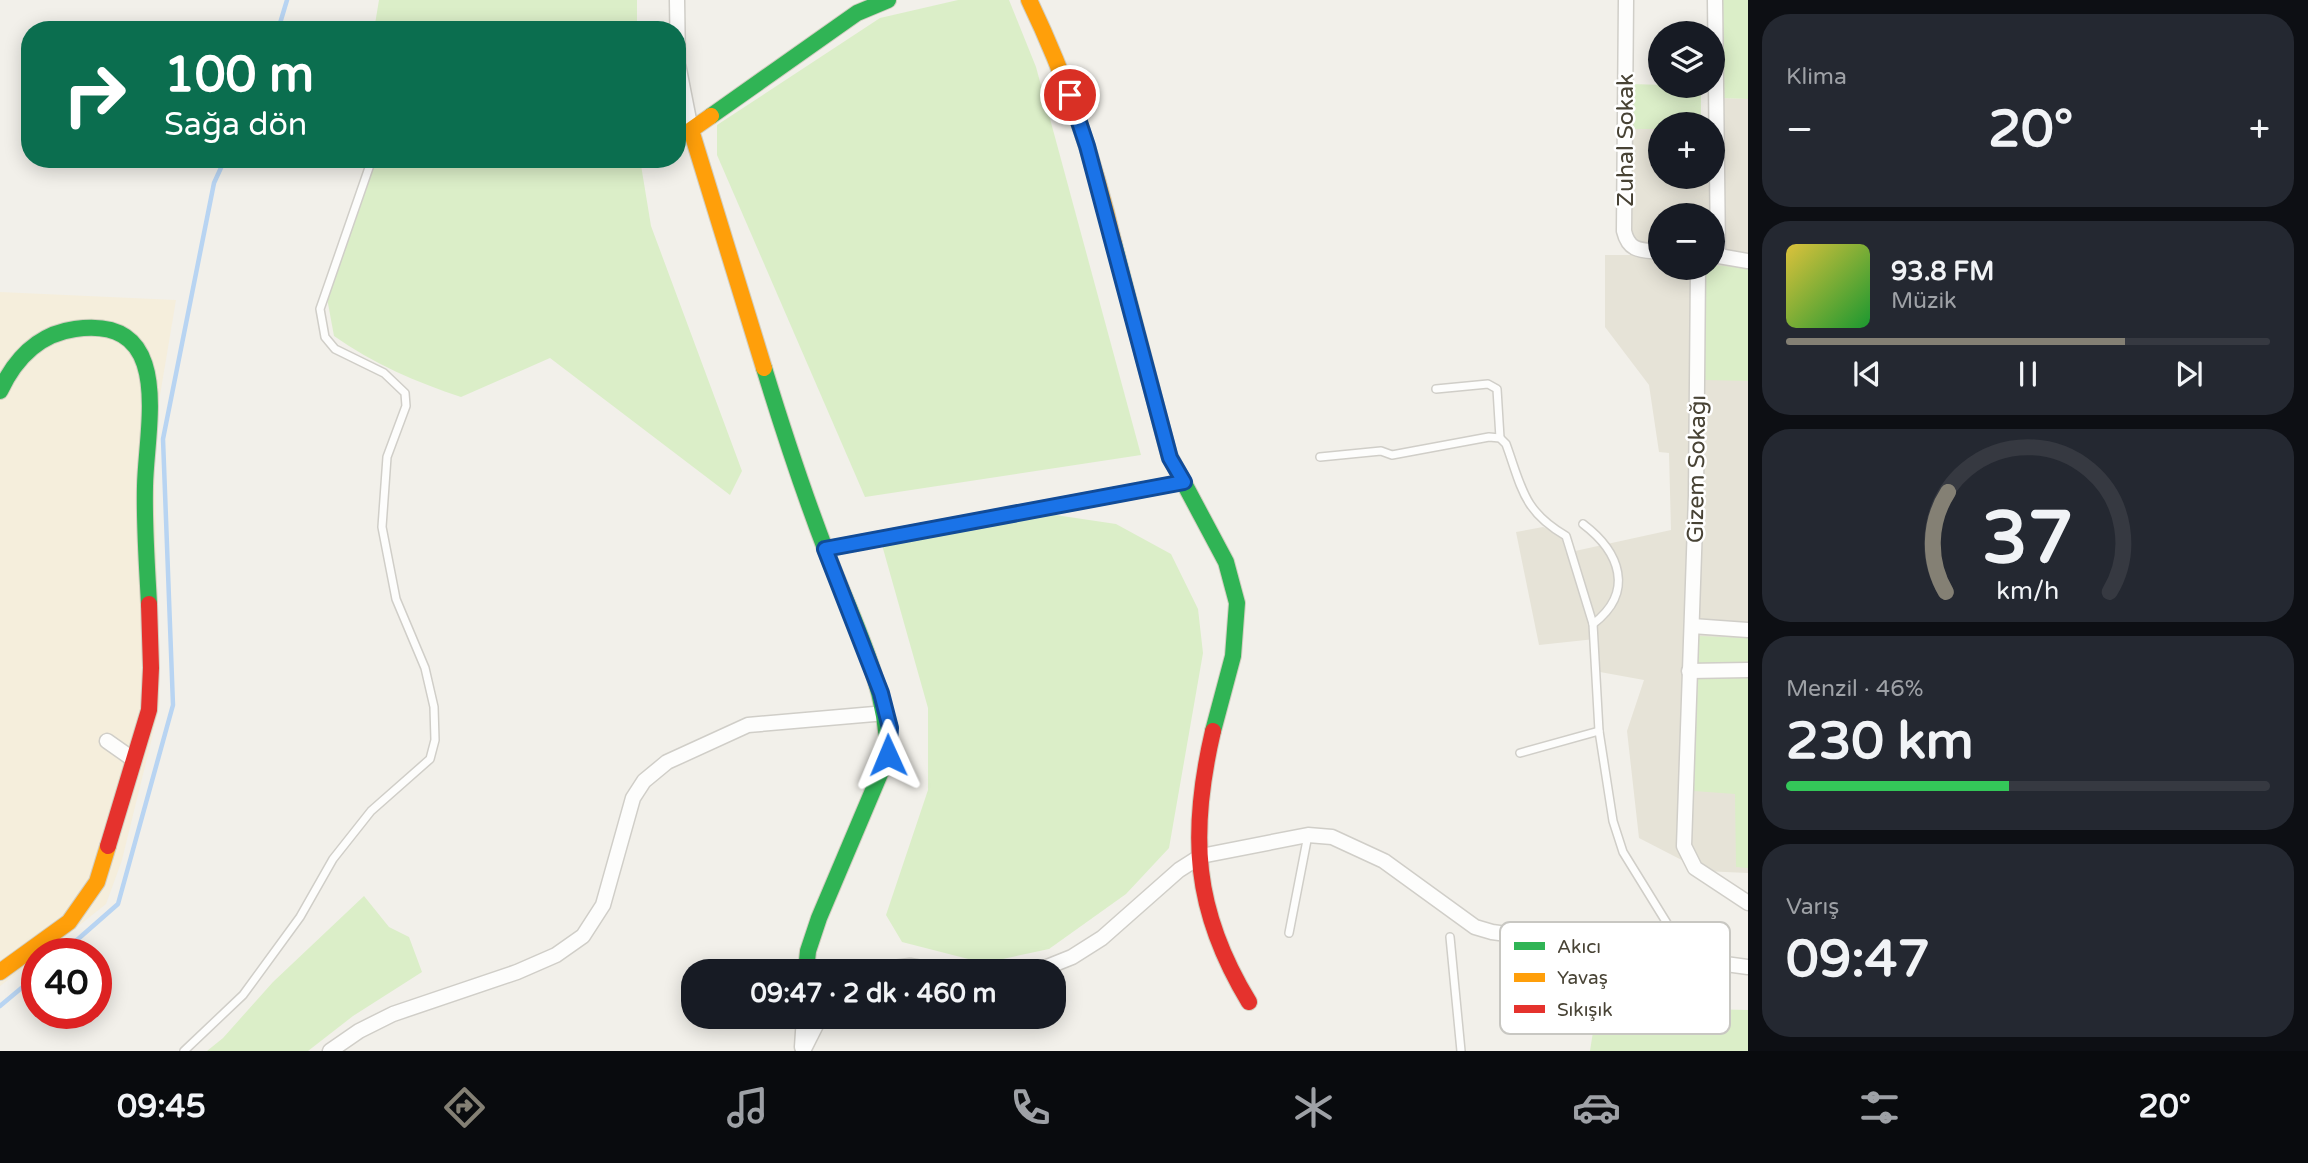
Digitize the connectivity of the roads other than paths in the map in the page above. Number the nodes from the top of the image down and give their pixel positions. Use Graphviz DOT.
graph roads {
  1 [pos="677,0"];
  2 [pos="888,0"];
  3 [pos="1029,0"];
  4 [pos="1626,0"];
  5 [pos="1715,0"];
  6 [pos="677,21"];
  7 [pos="686,105"];
  8 [pos="691,130"];
  9 [pos="369,168"];
  10 [pos="1716,203"];
  11 [pos="1648,250"];
  12 [pos="1725,257"];
  13 [pos="1748,261"];
  14 [pos="1698,280"];
  15 [pos="1436,389"];
  16 [pos="0,391"];
  17 [pos="1500,438"];
  18 [pos="1320,457"];
  19 [pos="1184,482"];
  20 [pos="1583,524"];
  21 [pos="825,549"];
  22 [pos="1593,624"];
  23 [pos="1692,626"];
  24 [pos="1748,630"];
  25 [pos="1748,670"];
  26 [pos="1689,671"];
  27 [pos="886,713"];
  28 [pos="1599,731"];
  29 [pos="107,741"];
  30 [pos="1520,753"];
  31 [pos="134,760"];
  32 [pos="1308,835"];
  33 [pos="1201,856"];
  34 [pos="1748,903"];
  35 [pos="1666,922"];
  36 [pos="1289,933"];
  37 [pos="1500,933"];
  38 [pos="1450,937"];
  39 [pos="808,959"];
  40 [pos="1066,959"];
  41 [pos="1730,965"];
  42 [pos="1748,967"];
  43 [pos="0,972"];
  44 [pos="1249,1002"];
  45 [pos="803,1029"];
  46 [pos="814,1029"];
  47 [pos="184,1051"];
  48 [pos="330,1051"];
  49 [pos="802,1051"];
  50 [pos="1461,1051"];
  1 -- 6 [label="street"];
  2 -- 8 [label="street"];
  3 -- 19 [label="street"];
  4 -- 11 [label="street, Zuhal Sokak"];
  5 -- 10 [label="street"];
  7 -- 8 [label="street"];
  8 -- 21 [label="street"];
  9 -- 47 [label="lane"];
  12 -- 13 [label="street"];
  14 -- 23 [label="street, Gizem Sokağı"];
  15 -- 17 [label="lane"];
  16 -- 31 [label="street"];
  17 -- 18 [label="lane"];
  17 -- 22 [label="lane"];
  19 -- 21 [label="street"];
  19 -- 33 [label="street"];
  20 -- 22 [label="lane"];
  21 -- 27 [label="street"];
  22 -- 28 [label="lane"];
  23 -- 24 [label="street"];
  23 -- 26 [label="street, Gizem Sokağı"];
  25 -- 26 [label="street"];
  26 -- 34 [label="street, Gizem Sokağı"];
  27 -- 39 [label="street"];
  27 -- 48 [label="street"];
  28 -- 30 [label="lane"];
  28 -- 35 [label="lane"];
  29 -- 31 [label="street"];
  31 -- 43 [label="street"];
  32 -- 33 [label="street"];
  32 -- 36 [label="lane"];
  32 -- 37 [label="street"];
  33 -- 40 [label="street"];
  33 -- 44 [label="street"];
  38 -- 50 [label="lane"];
  41 -- 42 [label="street"];
  45 -- 49 [label="street"];
  46 -- 49 [label="street"];
}
